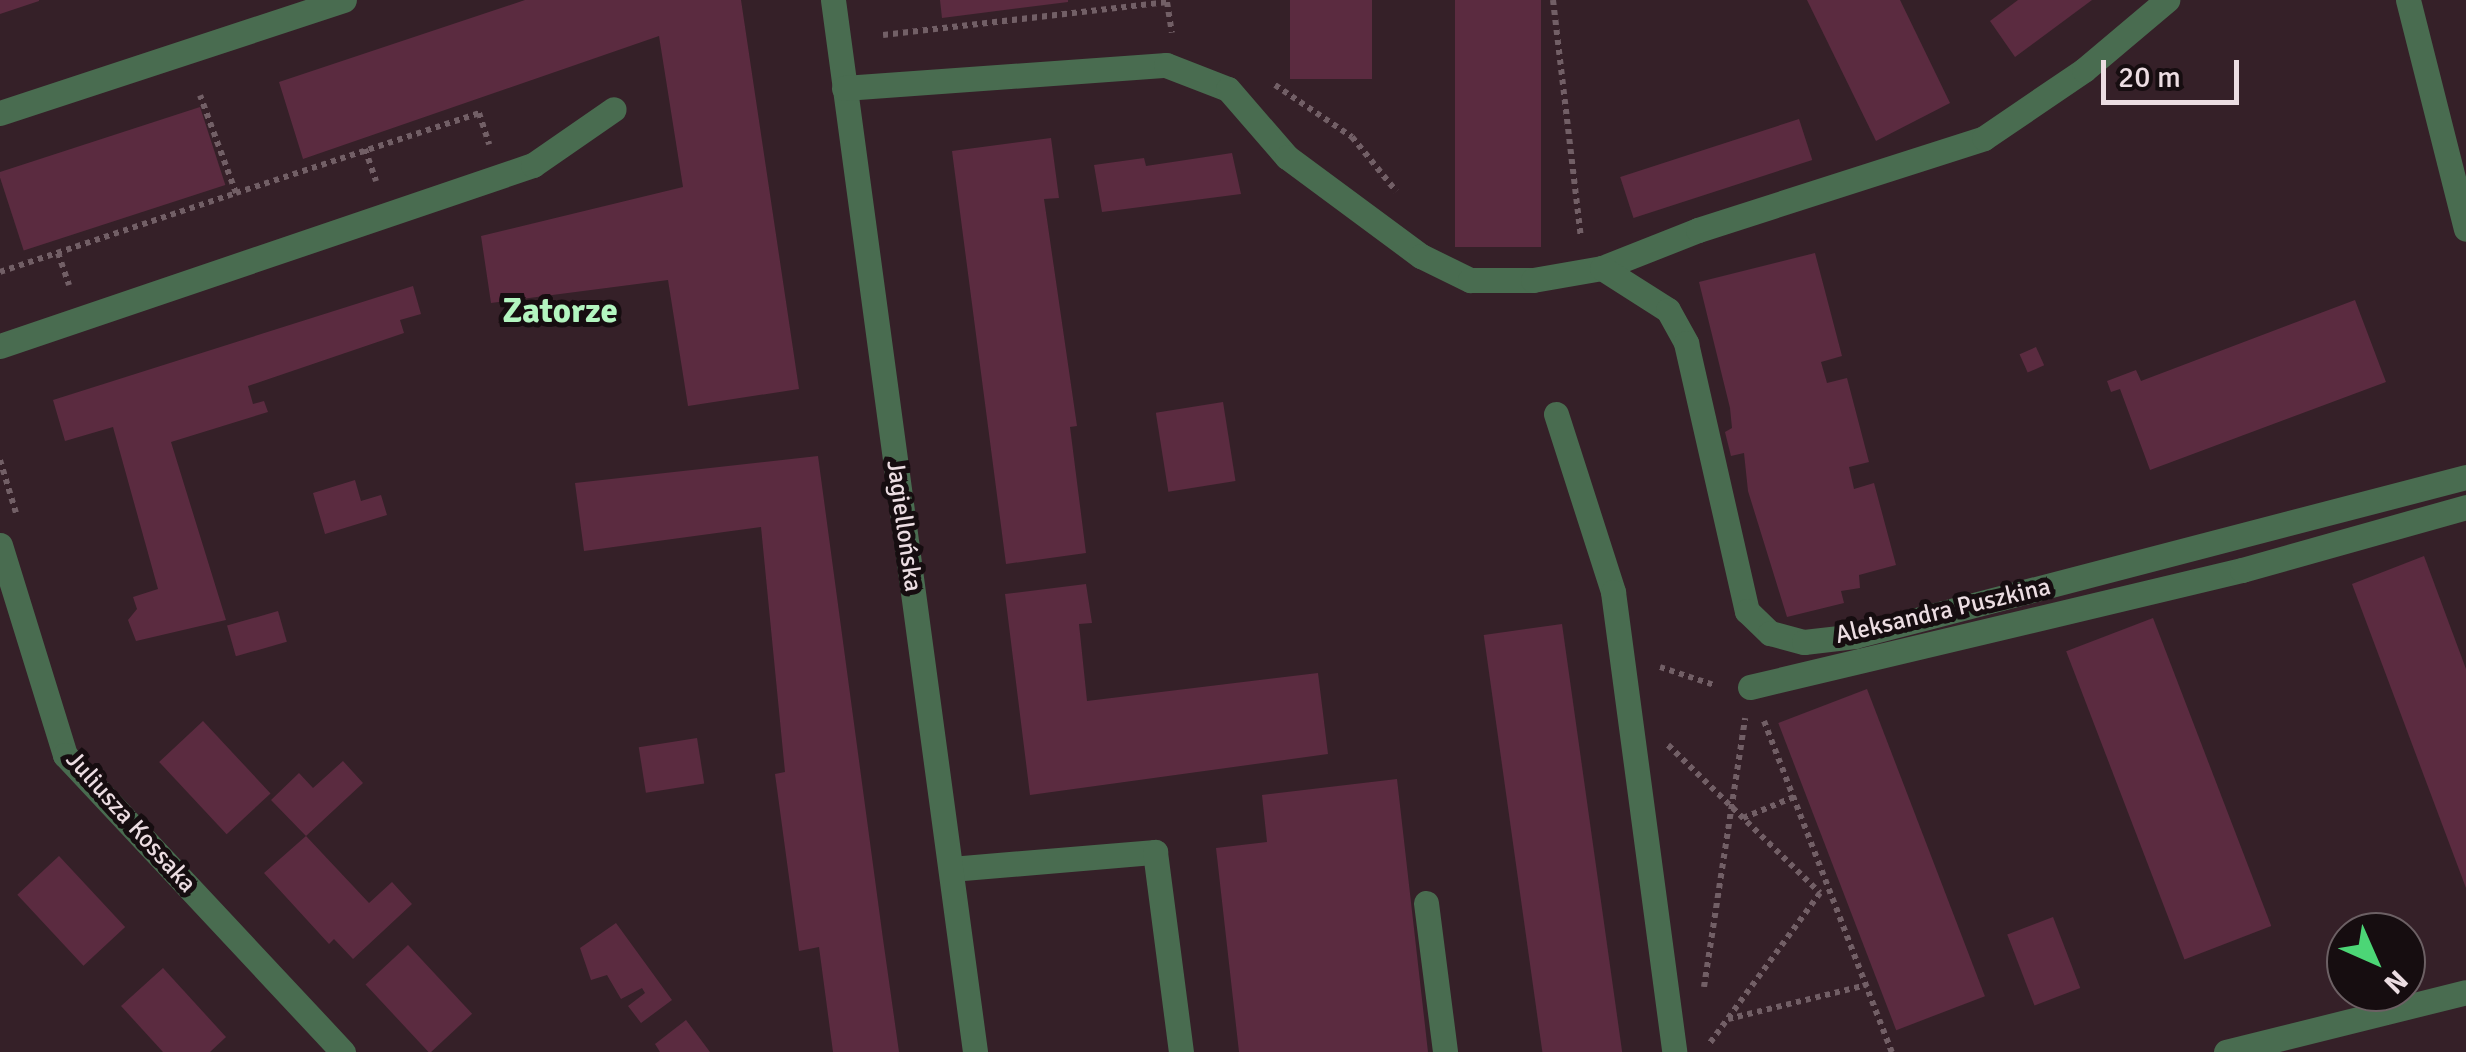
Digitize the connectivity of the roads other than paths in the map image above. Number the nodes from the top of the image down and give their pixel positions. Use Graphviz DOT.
graph roads {
  1 [pos="344,0"];
  2 [pos="833,0"];
  3 [pos="2167,0"];
  4 [pos="2408,0"];
  5 [pos="844,88"];
  6 [pos="614,108"];
  7 [pos="0,113"];
  8 [pos="2466,229"];
  9 [pos="1602,268"];
  10 [pos="0,346"];
  11 [pos="1556,414"];
  12 [pos="2466,477"];
  13 [pos="2466,506"];
  14 [pos="11,540"];
  15 [pos="1749,692"];
  16 [pos="951,868"];
  17 [pos="1426,903"];
  18 [pos="2466,992"];
  19 [pos="343,1052"];
  20 [pos="975,1052"];
  21 [pos="1180,1052"];
  22 [pos="1445,1052"];
  23 [pos="1674,1052"];
  24 [pos="2226,1052"];
  1 -- 7 [label="street"];
  2 -- 5 [label="street, Jagiellońska"];
  3 -- 9 [label="street"];
  4 -- 8 [label="street"];
  5 -- 9 [label="street"];
  5 -- 16 [label="street, Jagiellońska"];
  6 -- 10 [label="street"];
  9 -- 12 [label="street, Aleksandra Puszkina"];
  11 -- 23 [label="street"];
  13 -- 15 [label="street"];
  14 -- 19 [label="street, Juliusza Kossaka"];
  16 -- 20 [label="street, Jagiellońska"];
  16 -- 21 [label="street"];
  17 -- 22 [label="street"];
  18 -- 24 [label="street"];
}
